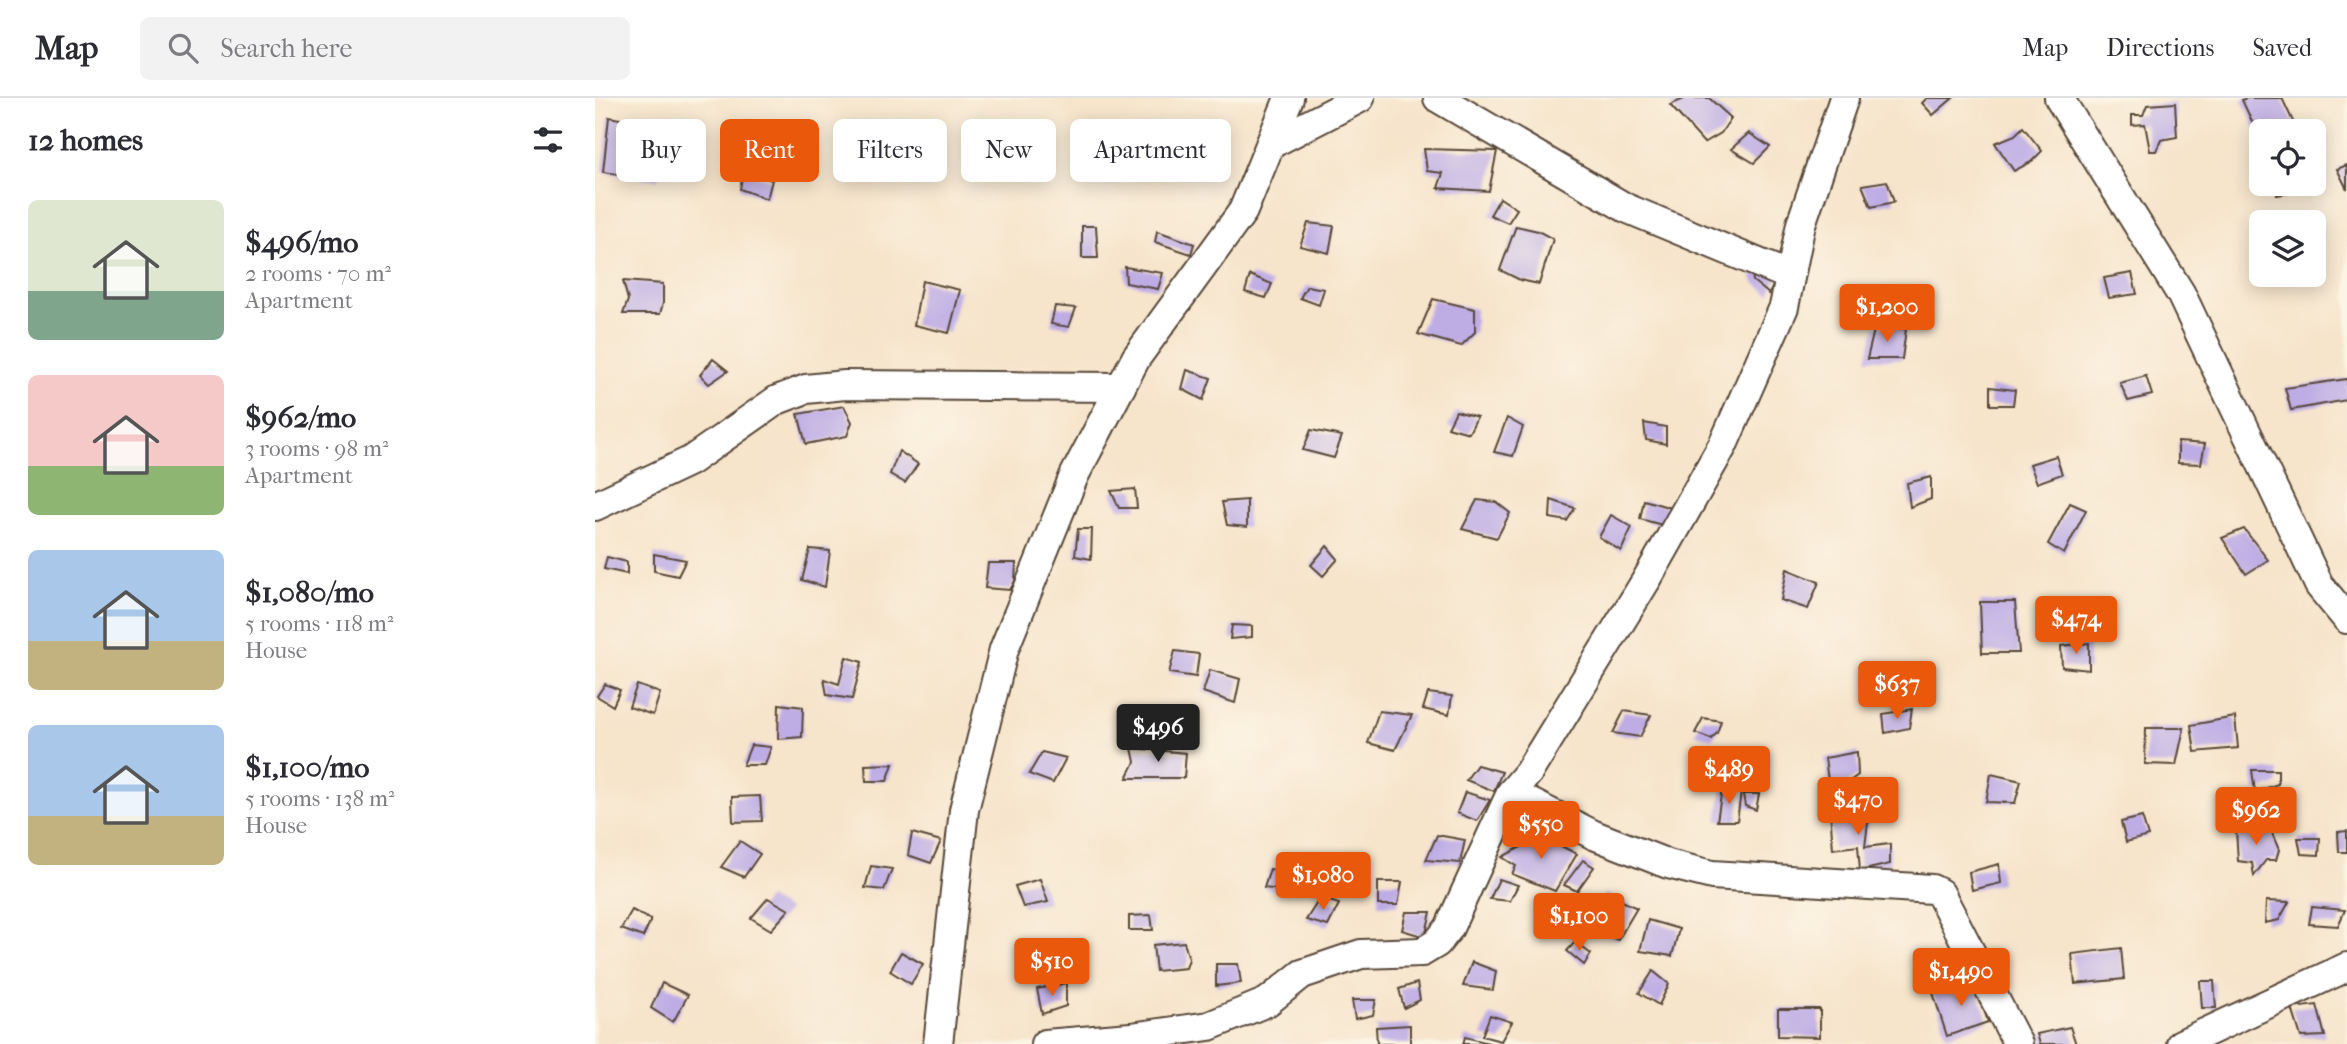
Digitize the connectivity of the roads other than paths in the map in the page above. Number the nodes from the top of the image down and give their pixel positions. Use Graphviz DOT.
graph roads {
  1 [pos="1289,98"];
  2 [pos="1360,98"];
  3 [pos="1437,98"];
  4 [pos="1844,98"];
  5 [pos="2059,98"];
  6 [pos="1271,144"];
  7 [pos="1790,276"];
  8 [pos="1121,387"];
  9 [pos="595,506"];
  10 [pos="2347,620"];
  11 [pos="1511,793"];
  12 [pos="2347,967"];
  13 [pos="939,1044"];
  14 [pos="1045,1044"];
  15 [pos="2018,1044"];
  16 [pos="2181,1044"];
  1 -- 6 [label="street"];
  2 -- 6 [label="street"];
  3 -- 7 [label="street"];
  4 -- 7 [label="street"];
  5 -- 10 [label="street"];
  6 -- 8 [label="street"];
  7 -- 11 [label="street"];
  8 -- 9 [label="street"];
  8 -- 13 [label="street"];
  11 -- 14 [label="street"];
  11 -- 15 [label="street"];
  12 -- 16 [label="street"];
}
